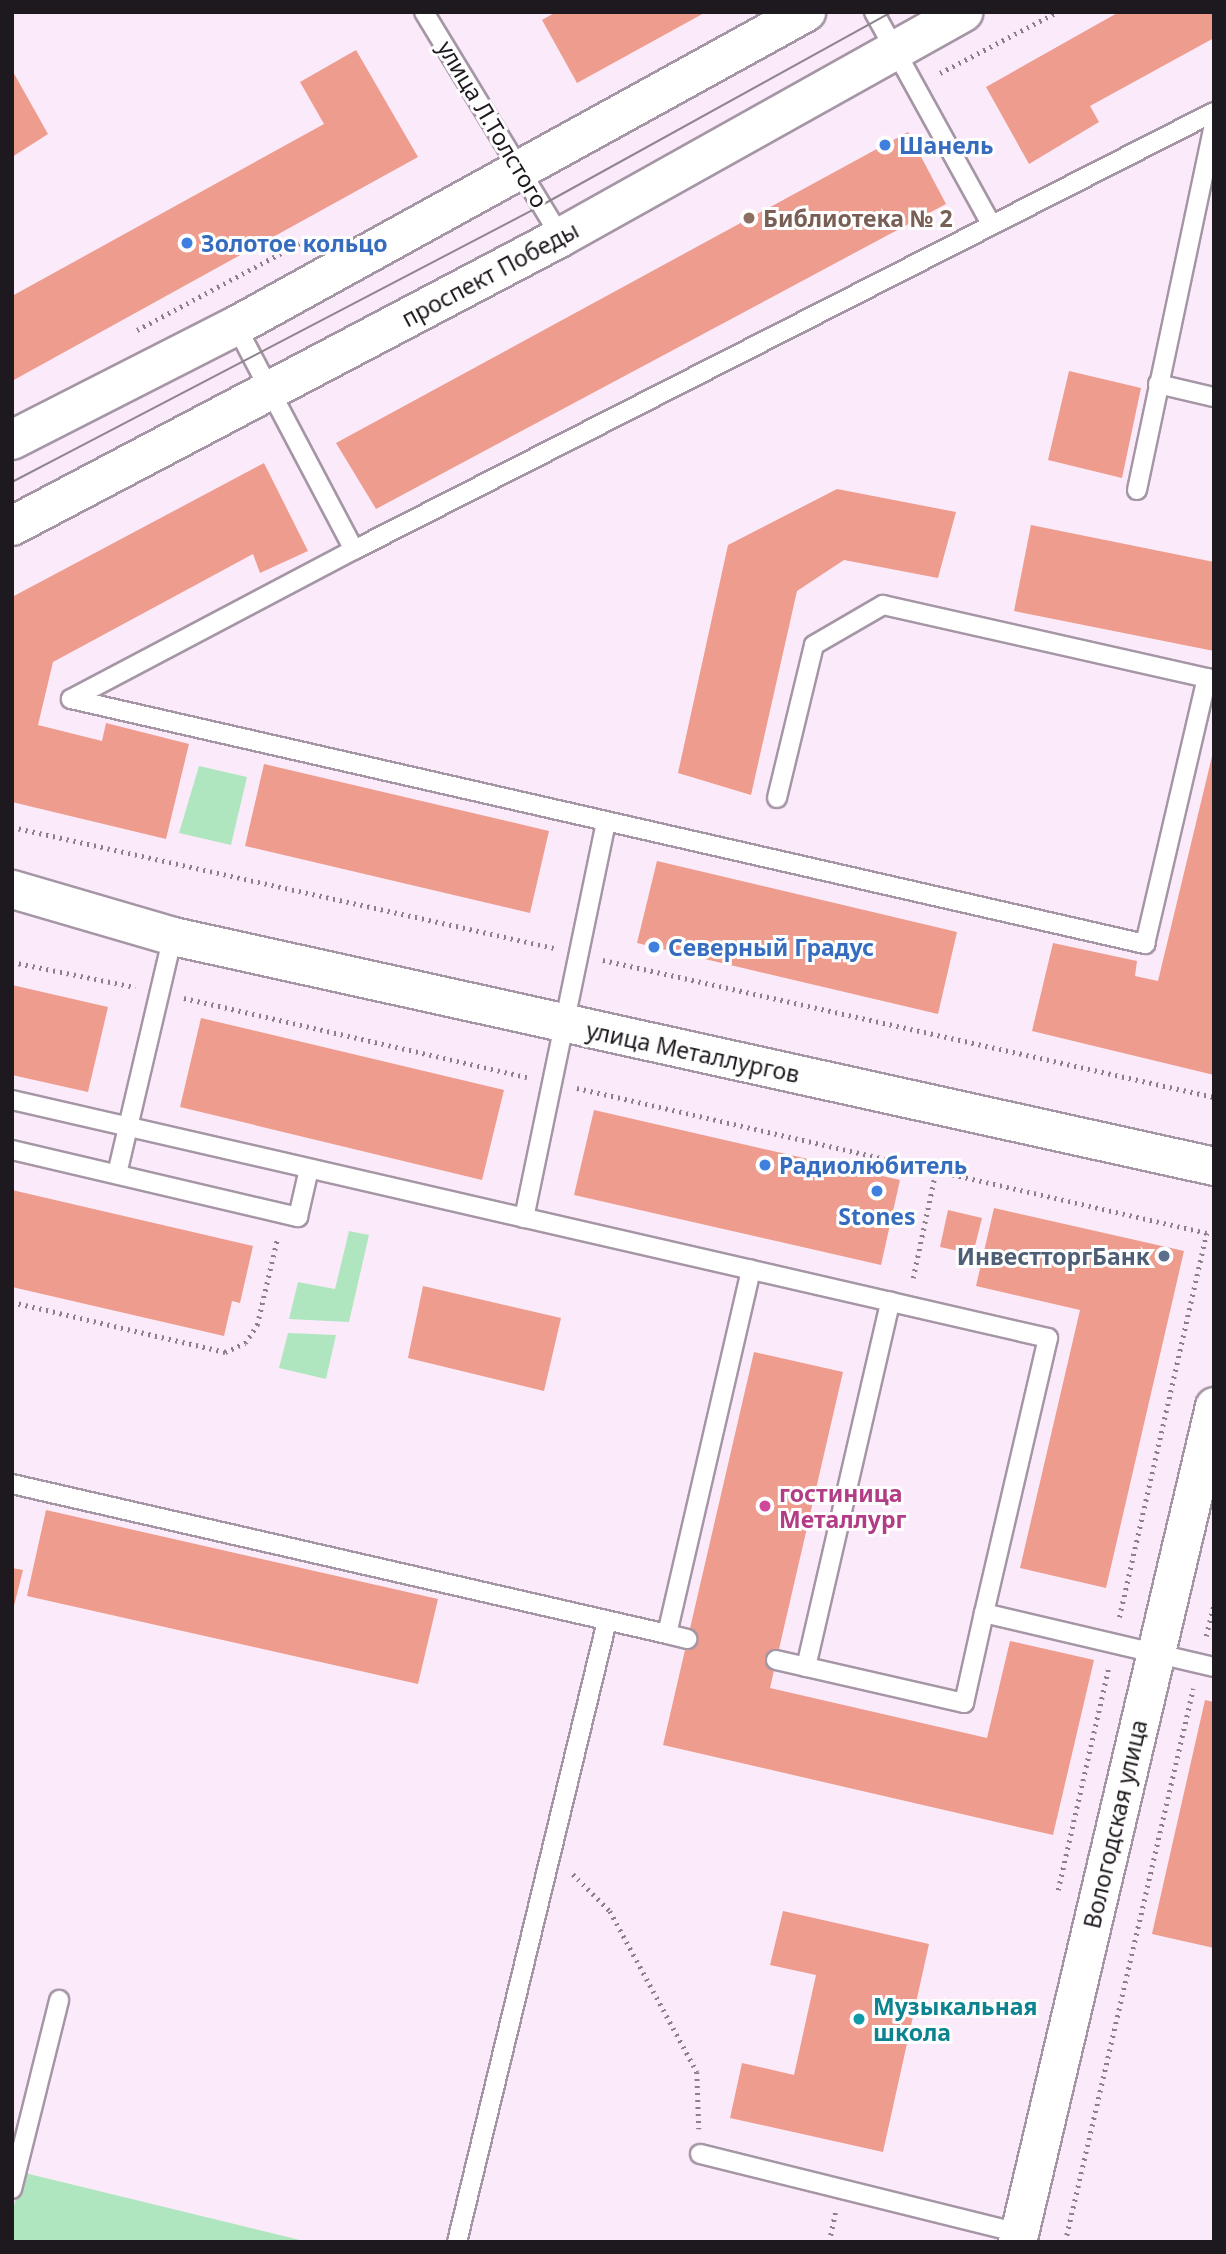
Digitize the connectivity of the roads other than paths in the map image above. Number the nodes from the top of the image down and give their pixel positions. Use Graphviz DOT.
graph roads {
  1 [pos="424,12"];
  2 [pos="806,12"];
  3 [pos="874,12"];
  4 [pos="947,16"];
  5 [pos="896,49"];
  6 [pos="1214,112"];
  7 [pos="1214,125"];
  8 [pos="522,167"];
  9 [pos="991,224"];
  10 [pos="561,237"];
  11 [pos="236,326"];
  12 [pos="1158,384"];
  13 [pos="271,391"];
  14 [pos="1214,397"];
  15 [pos="12,440"];
  16 [pos="1137,491"];
  17 [pos="12,526"];
  18 [pos="354,550"];
  19 [pos="1210,679"];
  20 [pos="777,798"];
  21 [pos="606,822"];
  22 [pos="12,889"];
  23 [pos="12,910"];
  24 [pos="173,936"];
  25 [pos="565,1024"];
  26 [pos="12,1100"];
  27 [pos="128,1127"];
  28 [pos="12,1150"];
  29 [pos="1214,1166"];
  30 [pos="309,1169"];
  31 [pos="117,1174"];
  32 [pos="524,1218"];
  33 [pos="751,1270"];
  34 [pos="898,1304"];
  35 [pos="1214,1406"];
  36 [pos="1208,1458"];
  37 [pos="12,1484"];
  38 [pos="984,1614"];
  39 [pos="607,1621"];
  40 [pos="667,1634"];
  41 [pos="687,1639"];
  42 [pos="1156,1653"];
  43 [pos="776,1660"];
  44 [pos="1206,1666"];
  45 [pos="806,1667"];
  46 [pos="59,2000"];
  47 [pos="700,2154"];
  48 [pos="12,2189"];
  49 [pos="1018,2237"];
  50 [pos="457,2242"];
  1 -- 8 [label="lane, улица Л.Толстого"];
  2 -- 8 [label="street"];
  3 -- 5 [label="lane"];
  4 -- 5 [label="street, проспект Победы"];
  5 -- 9 [label="lane"];
  5 -- 10 [label="street, проспект Победы"];
  6 -- 9 [label="lane"];
  7 -- 12 [label="lane"];
  8 -- 10 [label="lane, улица Л.Толстого"];
  8 -- 11 [label="street"];
  9 -- 18 [label="lane"];
  10 -- 13 [label="street, проспект Победы"];
  11 -- 13 [label="lane"];
  11 -- 15 [label="street"];
  12 -- 14 [label="lane"];
  12 -- 16 [label="lane"];
  13 -- 17 [label="street, проспект Победы"];
  13 -- 18 [label="lane"];
  18 -- 21 [label="lane"];
  19 -- 20 [label="lane"];
  19 -- 21 [label="lane"];
  21 -- 25 [label="lane"];
  22 -- 24 [label="street, улица Металлургов"];
  23 -- 24 [label="street, улица Металлургов"];
  24 -- 25 [label="street, улица Металлургов"];
  24 -- 27 [label="lane"];
  25 -- 29 [label="street, улица Металлургов"];
  25 -- 32 [label="lane"];
  26 -- 27 [label="lane"];
  27 -- 30 [label="lane"];
  27 -- 31 [label="lane"];
  28 -- 31 [label="lane"];
  30 -- 31 [label="lane"];
  30 -- 32 [label="lane"];
  32 -- 33 [label="lane"];
  33 -- 34 [label="lane"];
  33 -- 40 [label="lane"];
  34 -- 38 [label="lane"];
  34 -- 45 [label="lane"];
  35 -- 36 [label="street, Вологодская улица"];
  36 -- 42 [label="street, Вологодская улица"];
  37 -- 39 [label="lane"];
  38 -- 42 [label="lane"];
  38 -- 45 [label="lane"];
  39 -- 40 [label="lane"];
  39 -- 50 [label="lane"];
  40 -- 41 [label="lane"];
  42 -- 44 [label="lane"];
  42 -- 49 [label="street, Вологодская улица"];
  43 -- 45 [label="lane"];
  46 -- 48 [label="lane"];
  47 -- 49 [label="lane"];
}
